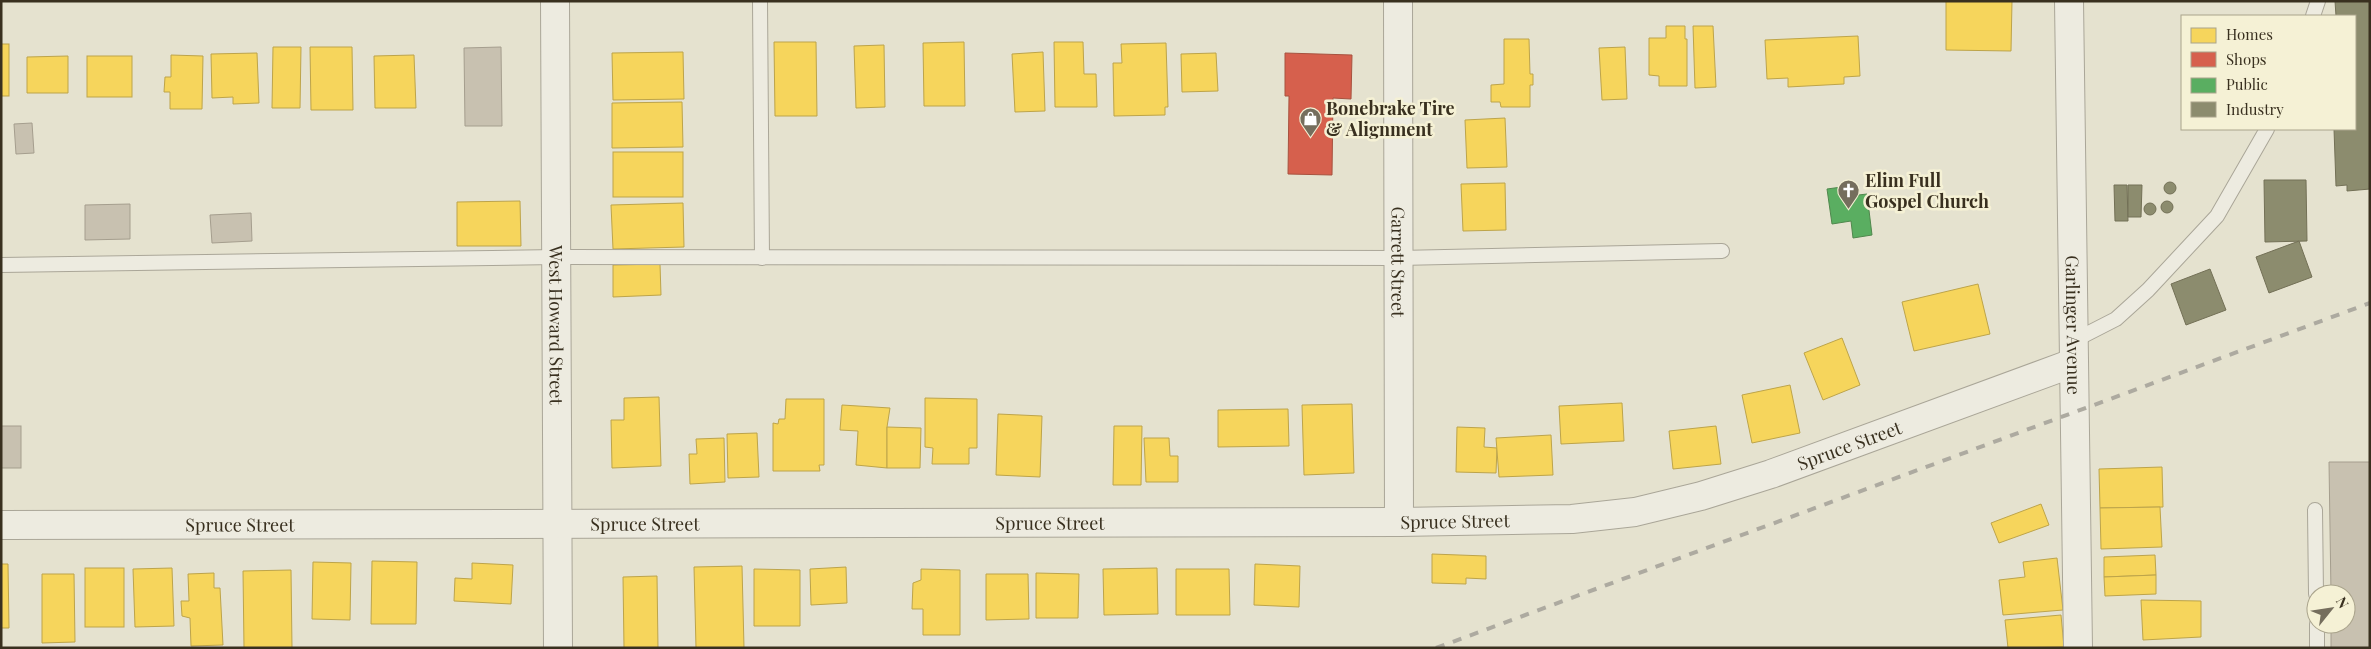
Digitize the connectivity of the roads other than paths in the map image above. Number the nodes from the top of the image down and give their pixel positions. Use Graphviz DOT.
graph roads {
  1 [pos="555,1"];
  2 [pos="760,1"];
  3 [pos="1398,1"];
  4 [pos="2069,1"];
  5 [pos="2318,1"];
  6 [pos="2313,15"];
  7 [pos="2266,130"];
  8 [pos="1722,251"];
  9 [pos="556,258"];
  10 [pos="762,258"];
  11 [pos="1399,258"];
  12 [pos="1,265"];
  13 [pos="2073,352"];
  14 [pos="2315,510"];
  15 [pos="1399,522"];
  16 [pos="1,525"];
  17 [pos="558,525"];
  18 [pos="2316,584"];
  19 [pos="2317,634"];
  20 [pos="558,648"];
  21 [pos="2078,648"];
  22 [pos="2317,648"];
  1 -- 9 [label="street, West Howard Street"];
  2 -- 10 [label="lane"];
  3 -- 11 [label="street, Garrett Street"];
  4 -- 13 [label="street, Garlinger Avenue"];
  5 -- 6 [label="lane"];
  7 -- 13 [label="lane"];
  8 -- 11 [label="lane"];
  9 -- 10 [label="lane"];
  9 -- 12 [label="lane"];
  9 -- 17 [label="street, West Howard Street"];
  10 -- 11 [label="lane"];
  11 -- 15 [label="street, Garrett Street"];
  13 -- 15 [label="street, Spruce Street"];
  13 -- 21 [label="street, Garlinger Avenue"];
  14 -- 18 [label="lane"];
  15 -- 17 [label="street, Spruce Street"];
  16 -- 17 [label="street, Spruce Street"];
  17 -- 20 [label="street, West Howard Street"];
  19 -- 22 [label="lane"];
}
